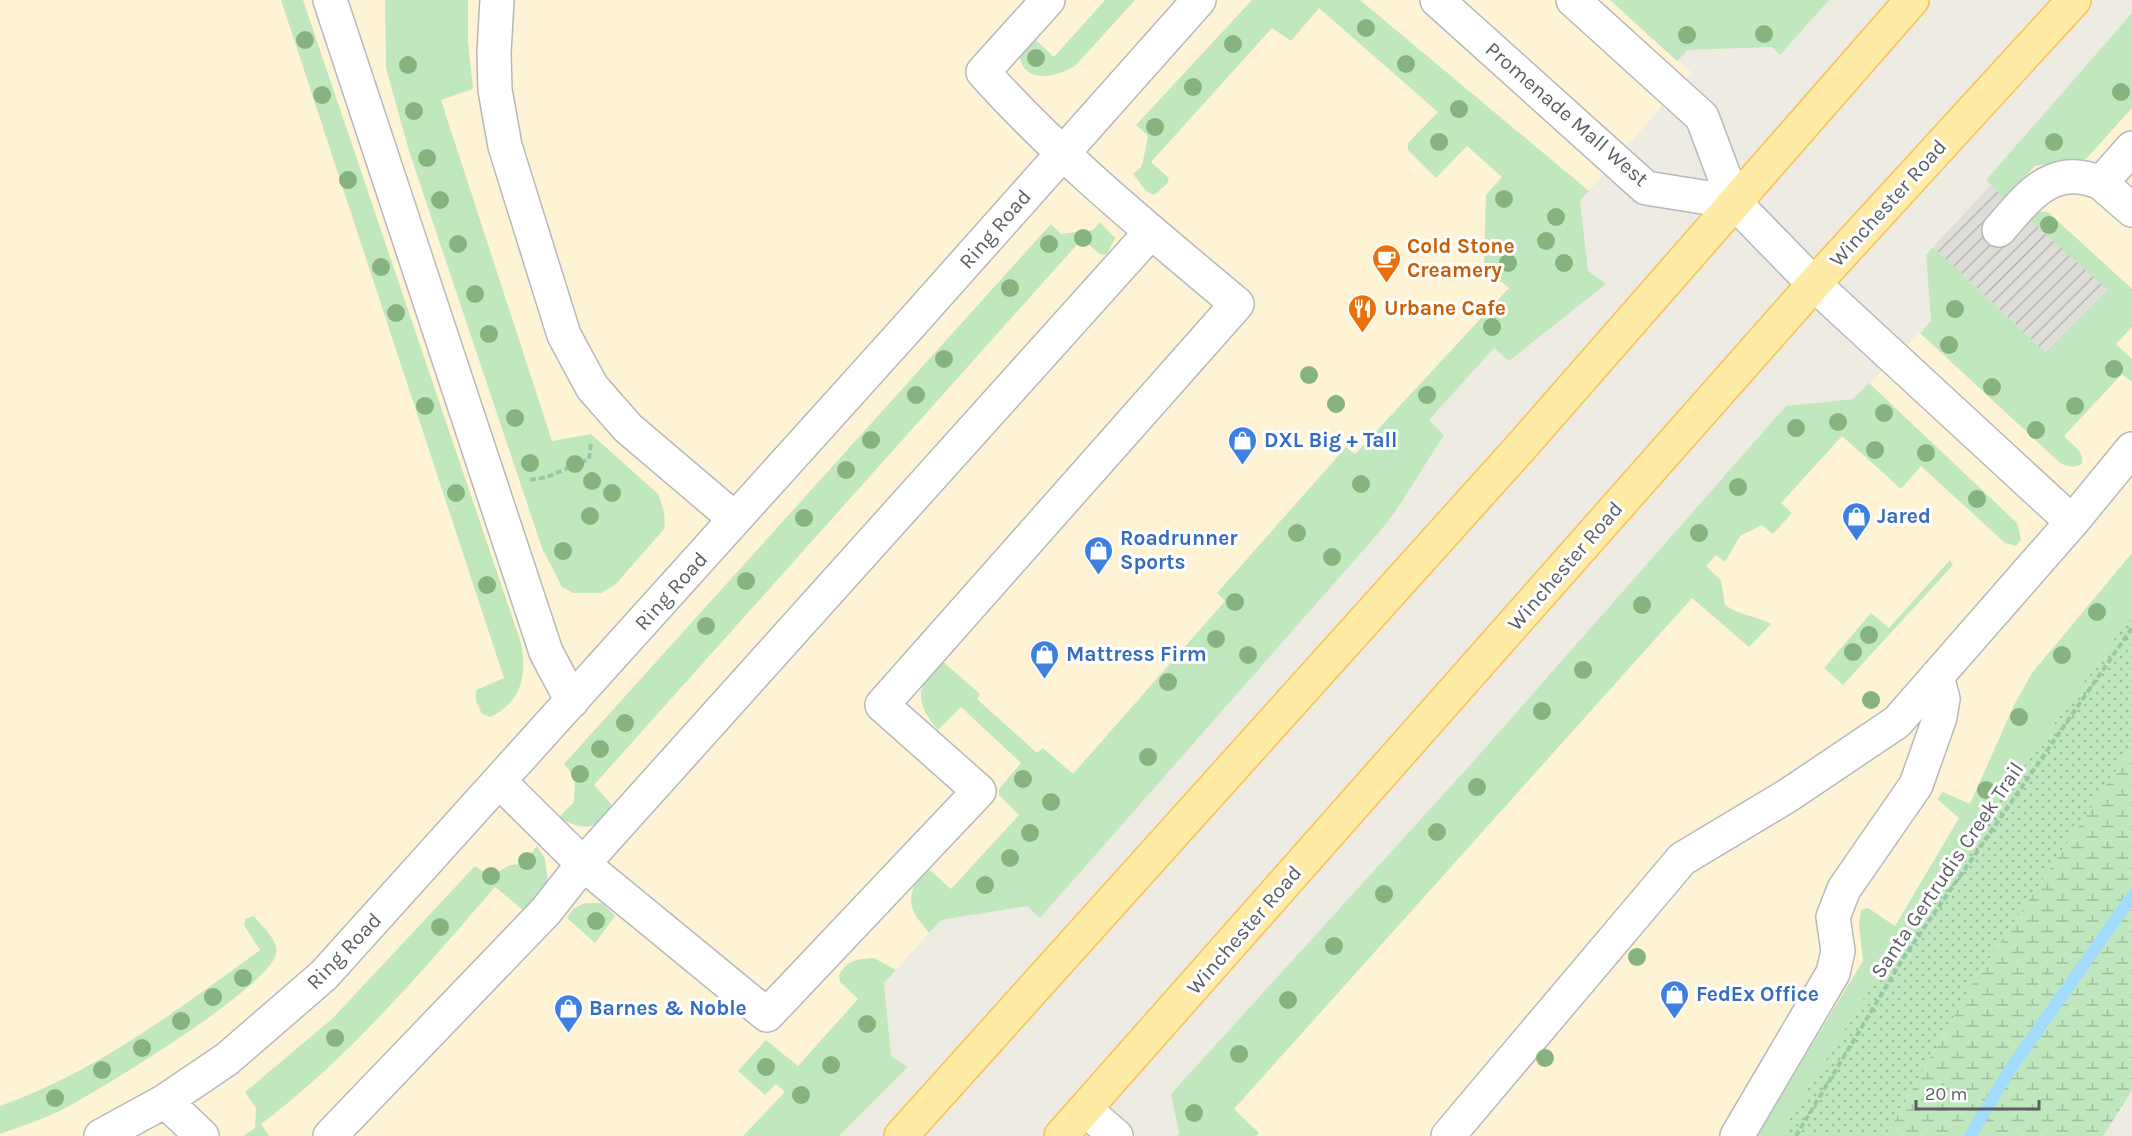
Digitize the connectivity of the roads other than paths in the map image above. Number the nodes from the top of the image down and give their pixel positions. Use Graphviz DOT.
graph roads {
  1 [pos="330,0"];
  2 [pos="497,0"];
  3 [pos="1048,0"];
  4 [pos="1199,0"];
  5 [pos="1437,0"];
  6 [pos="1573,0"];
  7 [pos="1912,0"];
  8 [pos="2074,0"];
  9 [pos="2132,148"];
  10 [pos="1061,153"];
  11 [pos="2101,183"];
  12 [pos="1734,202"];
  13 [pos="2132,210"];
  14 [pos="1999,230"];
  15 [pos="1151,232"];
  16 [pos="1814,284"];
  17 [pos="2132,449"];
  18 [pos="735,519"];
  19 [pos="2072,522"];
  20 [pos="1937,676"];
  21 [pos="572,701"];
  22 [pos="499,782"];
  23 [pos="583,864"];
  24 [pos="165,1101"];
  25 [pos="1086,1110"];
  26 [pos="101,1136"];
  27 [pos="202,1136"];
  28 [pos="330,1136"];
  29 [pos="902,1136"];
  30 [pos="1061,1136"];
  31 [pos="1116,1136"];
  32 [pos="1448,1136"];
  33 [pos="1737,1136"];
  1 -- 21 [label="street"];
  2 -- 18 [label="street"];
  3 -- 10 [label="street"];
  4 -- 10 [label="street, Ring Road"];
  5 -- 12 [label="street, Promenade Mall West"];
  6 -- 12 [label="street"];
  7 -- 12 [label="main road"];
  8 -- 16 [label="main road, Winchester Road"];
  9 -- 11 [label="street"];
  10 -- 15 [label="street"];
  10 -- 18 [label="street, Ring Road"];
  11 -- 13 [label="street"];
  11 -- 14 [label="street"];
  12 -- 16 [label="street"];
  12 -- 29 [label="main road"];
  15 -- 23 [label="street"];
  15 -- 23 [label="street"];
  16 -- 19 [label="street"];
  16 -- 25 [label="main road, Winchester Road"];
  17 -- 19 [label="street"];
  18 -- 21 [label="street, Ring Road"];
  19 -- 20 [label="street"];
  20 -- 32 [label="street"];
  20 -- 33 [label="street"];
  21 -- 22 [label="street, Ring Road"];
  22 -- 23 [label="street"];
  22 -- 24 [label="street, Ring Road"];
  23 -- 28 [label="street"];
  24 -- 26 [label="street, Ring Road"];
  24 -- 27 [label="street"];
  25 -- 30 [label="main road, Winchester Road"];
  25 -- 31 [label="street"];
}
